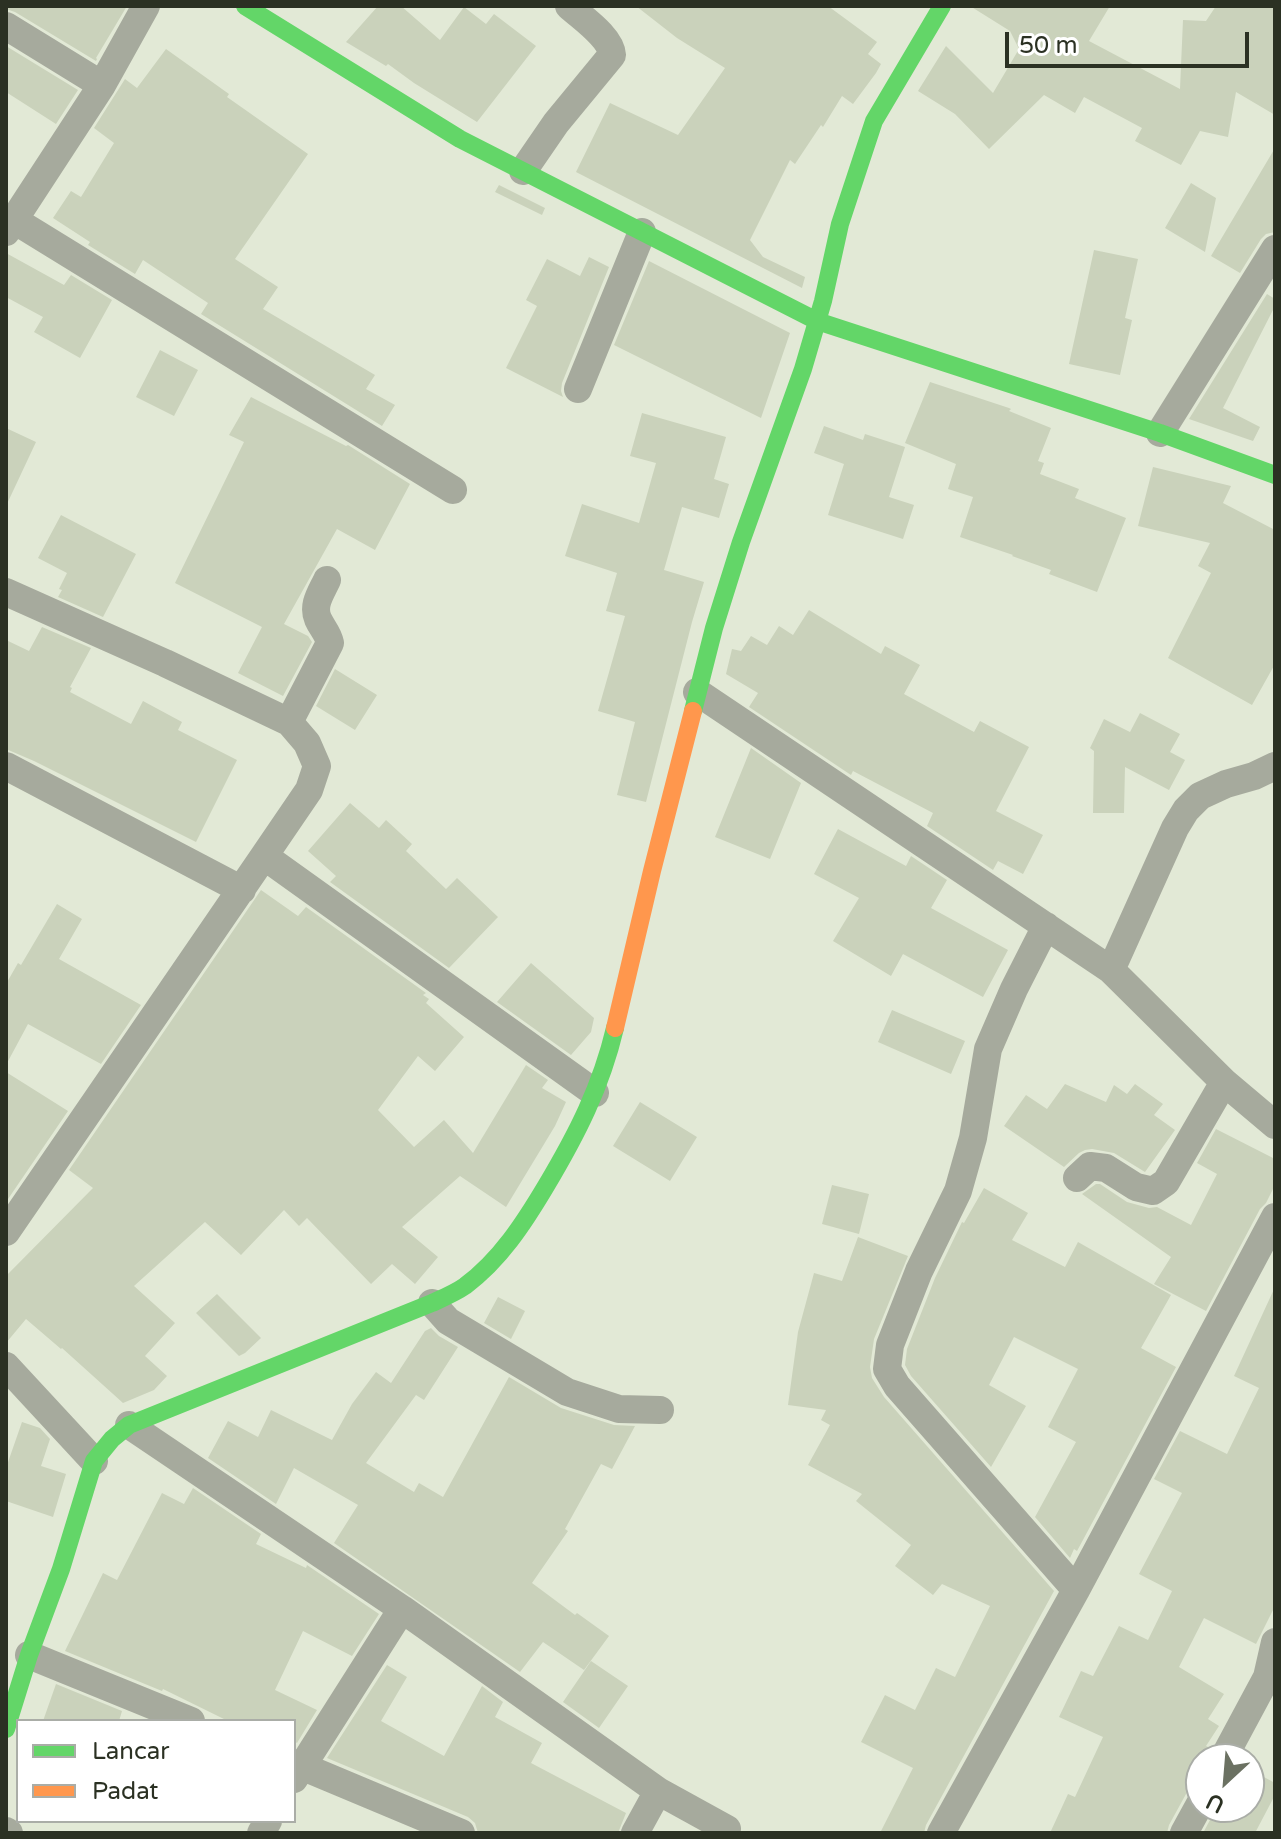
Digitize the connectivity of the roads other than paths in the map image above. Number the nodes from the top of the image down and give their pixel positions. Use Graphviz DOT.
graph roads {
  1 [pos="146,6"];
  2 [pos="245,6"];
  3 [pos="569,6"];
  4 [pos="928,12"];
  5 [pos="6,26"];
  6 [pos="102,85"];
  7 [pos="523,171"];
  8 [pos="10,226"];
  9 [pos="642,232"];
  10 [pos="1275,249"];
  11 [pos="817,321"];
  12 [pos="578,389"];
  13 [pos="1160,433"];
  14 [pos="1275,475"];
  15 [pos="453,490"];
  16 [pos="327,580"];
  17 [pos="6,592"];
  18 [pos="697,692"];
  19 [pos="289,722"];
  20 [pos="6,766"];
  21 [pos="1275,766"];
  22 [pos="264,856"];
  23 [pos="242,890"];
  24 [pos="1046,926"];
  25 [pos="1111,970"];
  26 [pos="1224,1082"];
  27 [pos="595,1093"];
  28 [pos="1275,1125"];
  29 [pos="1077,1178"];
  30 [pos="1275,1217"];
  31 [pos="6,1232"];
  32 [pos="432,1303"];
  33 [pos="6,1366"];
  34 [pos="660,1410"];
  35 [pos="129,1425"];
  36 [pos="94,1461"];
  37 [pos="1076,1590"];
  38 [pos="402,1609"];
  39 [pos="1275,1642"];
  40 [pos="29,1655"];
  41 [pos="1271,1681"];
  42 [pos="186,1719"];
  43 [pos="6,1729"];
  44 [pos="1233,1743"];
  45 [pos="297,1770"];
  46 [pos="658,1791"];
  47 [pos="727,1829"];
  48 [pos="461,1833"];
  49 [pos="635,1833"];
  50 [pos="941,1833"];
  1 -- 6 [label="street"];
  2 -- 7 [label="street"];
  3 -- 7 [label="street"];
  4 -- 11 [label="street"];
  5 -- 6 [label="street"];
  6 -- 8 [label="street"];
  7 -- 9 [label="street"];
  8 -- 15 [label="street"];
  9 -- 11 [label="street"];
  9 -- 12 [label="street"];
  10 -- 13 [label="street"];
  11 -- 13 [label="street"];
  11 -- 18 [label="street"];
  13 -- 14 [label="street"];
  16 -- 19 [label="street"];
  17 -- 19 [label="street"];
  18 -- 24 [label="street"];
  18 -- 27 [label="street"];
  19 -- 22 [label="street"];
  20 -- 23 [label="street"];
  21 -- 25 [label="street"];
  22 -- 23 [label="street"];
  22 -- 27 [label="street"];
  23 -- 31 [label="street"];
  24 -- 25 [label="street"];
  24 -- 37 [label="street"];
  25 -- 26 [label="street"];
  26 -- 28 [label="street"];
  26 -- 29 [label="street"];
  27 -- 32 [label="street"];
  30 -- 37 [label="street"];
  32 -- 34 [label="street"];
  32 -- 35 [label="street"];
  33 -- 36 [label="street"];
  35 -- 36 [label="street"];
  35 -- 38 [label="street"];
  36 -- 40 [label="street"];
  37 -- 50 [label="street"];
  38 -- 45 [label="street"];
  38 -- 46 [label="street"];
  39 -- 41 [label="street"];
  40 -- 42 [label="street"];
  40 -- 43 [label="street"];
  41 -- 44 [label="street"];
  45 -- 48 [label="street"];
  46 -- 47 [label="street"];
  46 -- 49 [label="street"];
}
